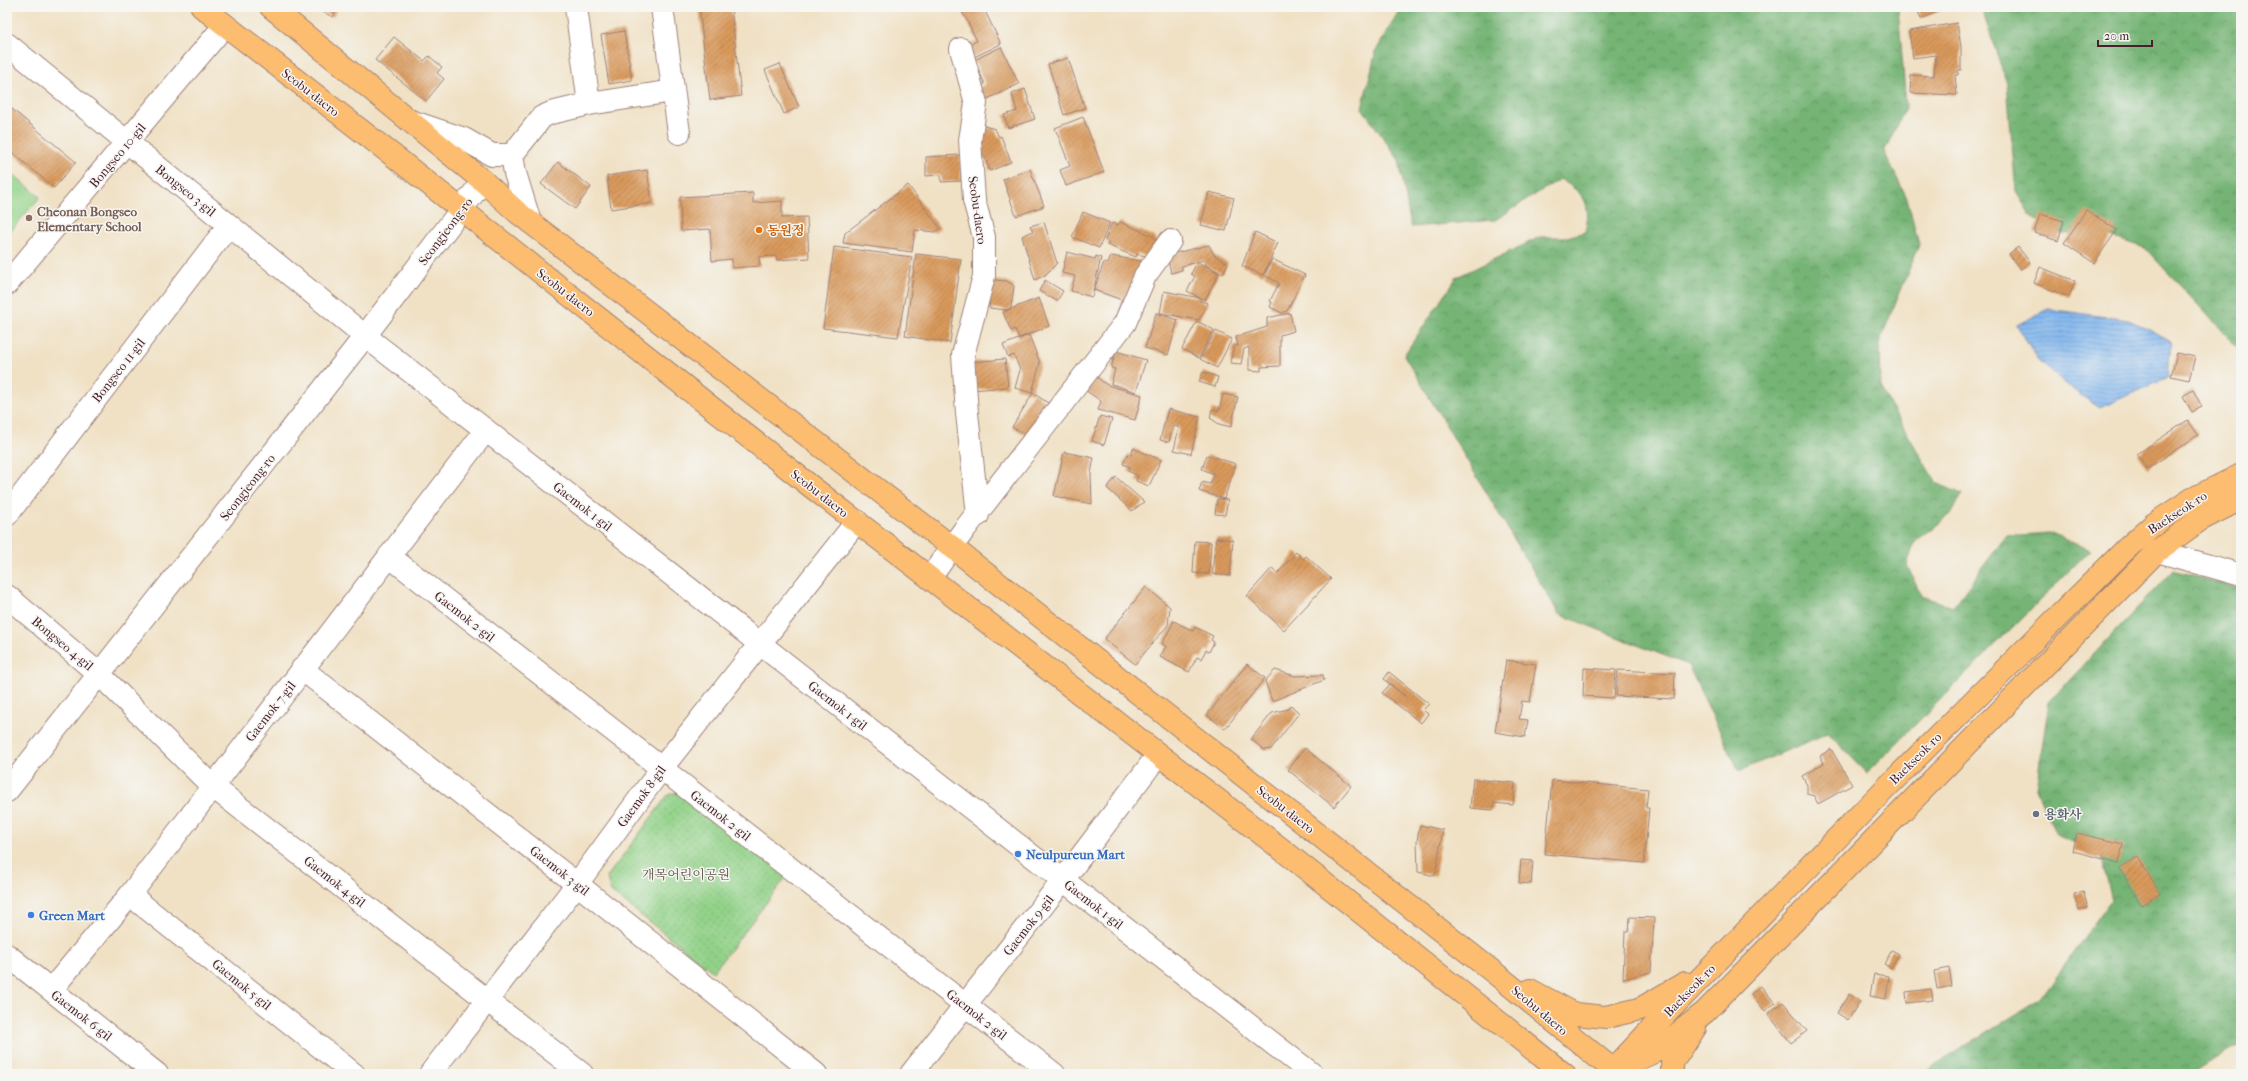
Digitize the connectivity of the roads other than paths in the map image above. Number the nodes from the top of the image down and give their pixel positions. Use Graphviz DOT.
graph roads {
  1 [pos="202,7"];
  2 [pos="271,7"];
  3 [pos="576,7"];
  4 [pos="662,7"];
  5 [pos="225,25"];
  6 [pos="7,44"];
  7 [pos="961,49"];
  8 [pos="673,91"];
  9 [pos="589,104"];
  10 [pos="409,120"];
  11 [pos="678,133"];
  12 [pos="128,142"];
  13 [pos="512,155"];
  14 [pos="483,181"];
  15 [pos="461,209"];
  16 [pos="530,222"];
  17 [pos="230,225"];
  18 [pos="1170,241"];
  19 [pos="7,284"];
  20 [pos="365,336"];
  21 [pos="486,430"];
  22 [pos="2241,475"];
  23 [pos="2241,499"];
  24 [pos="7,515"];
  25 [pos="978,515"];
  26 [pos="856,522"];
  27 [pos="952,547"];
  28 [pos="2157,551"];
  29 [pos="388,556"];
  30 [pos="2241,575"];
  31 [pos="930,578"];
  32 [pos="7,596"];
  33 [pos="759,643"];
  34 [pos="302,669"];
  35 [pos="100,675"];
  36 [pos="1158,755"];
  37 [pos="661,769"];
  38 [pos="212,786"];
  39 [pos="7,790"];
  40 [pos="1063,880"];
  41 [pos="577,884"];
  42 [pos="130,895"];
  43 [pos="7,955"];
  44 [pos="1709,970"];
  45 [pos="1501,978"];
  46 [pos="51,990"];
  47 [pos="488,1000"];
  48 [pos="966,1004"];
  49 [pos="1705,1012"];
  50 [pos="1613,1073"];
  51 [pos="156,1074"];
  52 [pos="354,1074"];
  53 [pos="430,1074"];
  54 [pos="582,1074"];
  55 [pos="816,1074"];
  56 [pos="911,1074"];
  57 [pos="1054,1074"];
  58 [pos="1312,1074"];
  59 [pos="1564,1074"];
  60 [pos="1672,1074"];
  1 -- 5 [label="main road, Seobu-daero"];
  2 -- 10 [label="main road, Seobu-daero"];
  3 -- 9 [label="street"];
  4 -- 8 [label="street"];
  5 -- 12 [label="street, Bongseo 10-gil"];
  5 -- 15 [label="main road, Seobu-daero"];
  6 -- 12 [label="street, Bongseo 3-gil"];
  7 -- 25 [label="street, Seobu-daero"];
  8 -- 9 [label="street"];
  8 -- 11 [label="street"];
  9 -- 13 [label="street"];
  10 -- 13 [label="street"];
  10 -- 14 [label="main road, Seobu-daero"];
  12 -- 17 [label="street, Bongseo 3-gil"];
  12 -- 19 [label="street, Bongseo 10-gil"];
  13 -- 16 [label="street"];
  14 -- 15 [label="street, Seongjeong-ro"];
  14 -- 16 [label="main road, Seobu-daero"];
  15 -- 20 [label="street, Seongjeong-ro"];
  15 -- 26 [label="main road, Seobu-daero"];
  16 -- 27 [label="main road, Seobu-daero"];
  17 -- 20 [label="street, Bongseo 3-gil"];
  17 -- 24 [label="street, Bongseo 11-gil"];
  18 -- 25 [label="street"];
  20 -- 21 [label="street, Gaemok 1-gil"];
  20 -- 35 [label="street, Seongjeong-ro"];
  21 -- 29 [label="street, Gaemok 7-gil"];
  21 -- 33 [label="street, Gaemok 1-gil"];
  22 -- 44 [label="main road, Baekseok-ro"];
  23 -- 28 [label="main road, Baekseok-ro"];
  25 -- 27 [label="street"];
  26 -- 31 [label="main road, Seobu-daero"];
  26 -- 33 [label="street, Gaemok 8-gil"];
  27 -- 31 [label="street"];
  27 -- 45 [label="main road, Seobu-daero"];
  28 -- 30 [label="street"];
  28 -- 49 [label="main road, Baekseok-ro"];
  29 -- 34 [label="street, Gaemok 7-gil"];
  29 -- 37 [label="street, Gaemok 2-gil"];
  31 -- 36 [label="main road, Seobu-daero"];
  32 -- 35 [label="street, Bongseo 4-gil"];
  33 -- 37 [label="street, Gaemok 8-gil"];
  33 -- 40 [label="street, Gaemok 1-gil"];
  34 -- 38 [label="street, Gaemok 7-gil"];
  34 -- 41 [label="street, Gaemok 3-gil"];
  35 -- 38 [label="street, Gaemok 4-gil"];
  35 -- 39 [label="street, Seongjeong-ro"];
  36 -- 40 [label="street, Gaemok 9-gil"];
  36 -- 59 [label="main road, Seobu-daero"];
  37 -- 41 [label="street, Gaemok 8-gil"];
  37 -- 48 [label="street, Gaemok 2-gil"];
  38 -- 42 [label="street, Gaemok 7-gil"];
  38 -- 47 [label="street, Gaemok 4-gil"];
  40 -- 48 [label="street, Gaemok 9-gil"];
  40 -- 58 [label="street, Gaemok 1-gil"];
  41 -- 47 [label="street, Gaemok 8-gil"];
  41 -- 55 [label="street, Gaemok 3-gil"];
  42 -- 46 [label="street, Gaemok 7-gil"];
  42 -- 52 [label="street, Gaemok 5-gil"];
  43 -- 46 [label="street, Gaemok 6-gil"];
  44 -- 45 [label="main road"];
  44 -- 50 [label="main road, Baekseok-ro"];
  45 -- 50 [label="main road, Seobu-daero"];
  46 -- 51 [label="street, Gaemok 6-gil"];
  47 -- 53 [label="street, Gaemok 8-gil"];
  47 -- 54 [label="street, Gaemok 4-gil"];
  48 -- 56 [label="street, Gaemok 9-gil"];
  48 -- 57 [label="street, Gaemok 2-gil"];
  49 -- 50 [label="main road, Baekseok-ro"];
  49 -- 60 [label="main road"];
}
